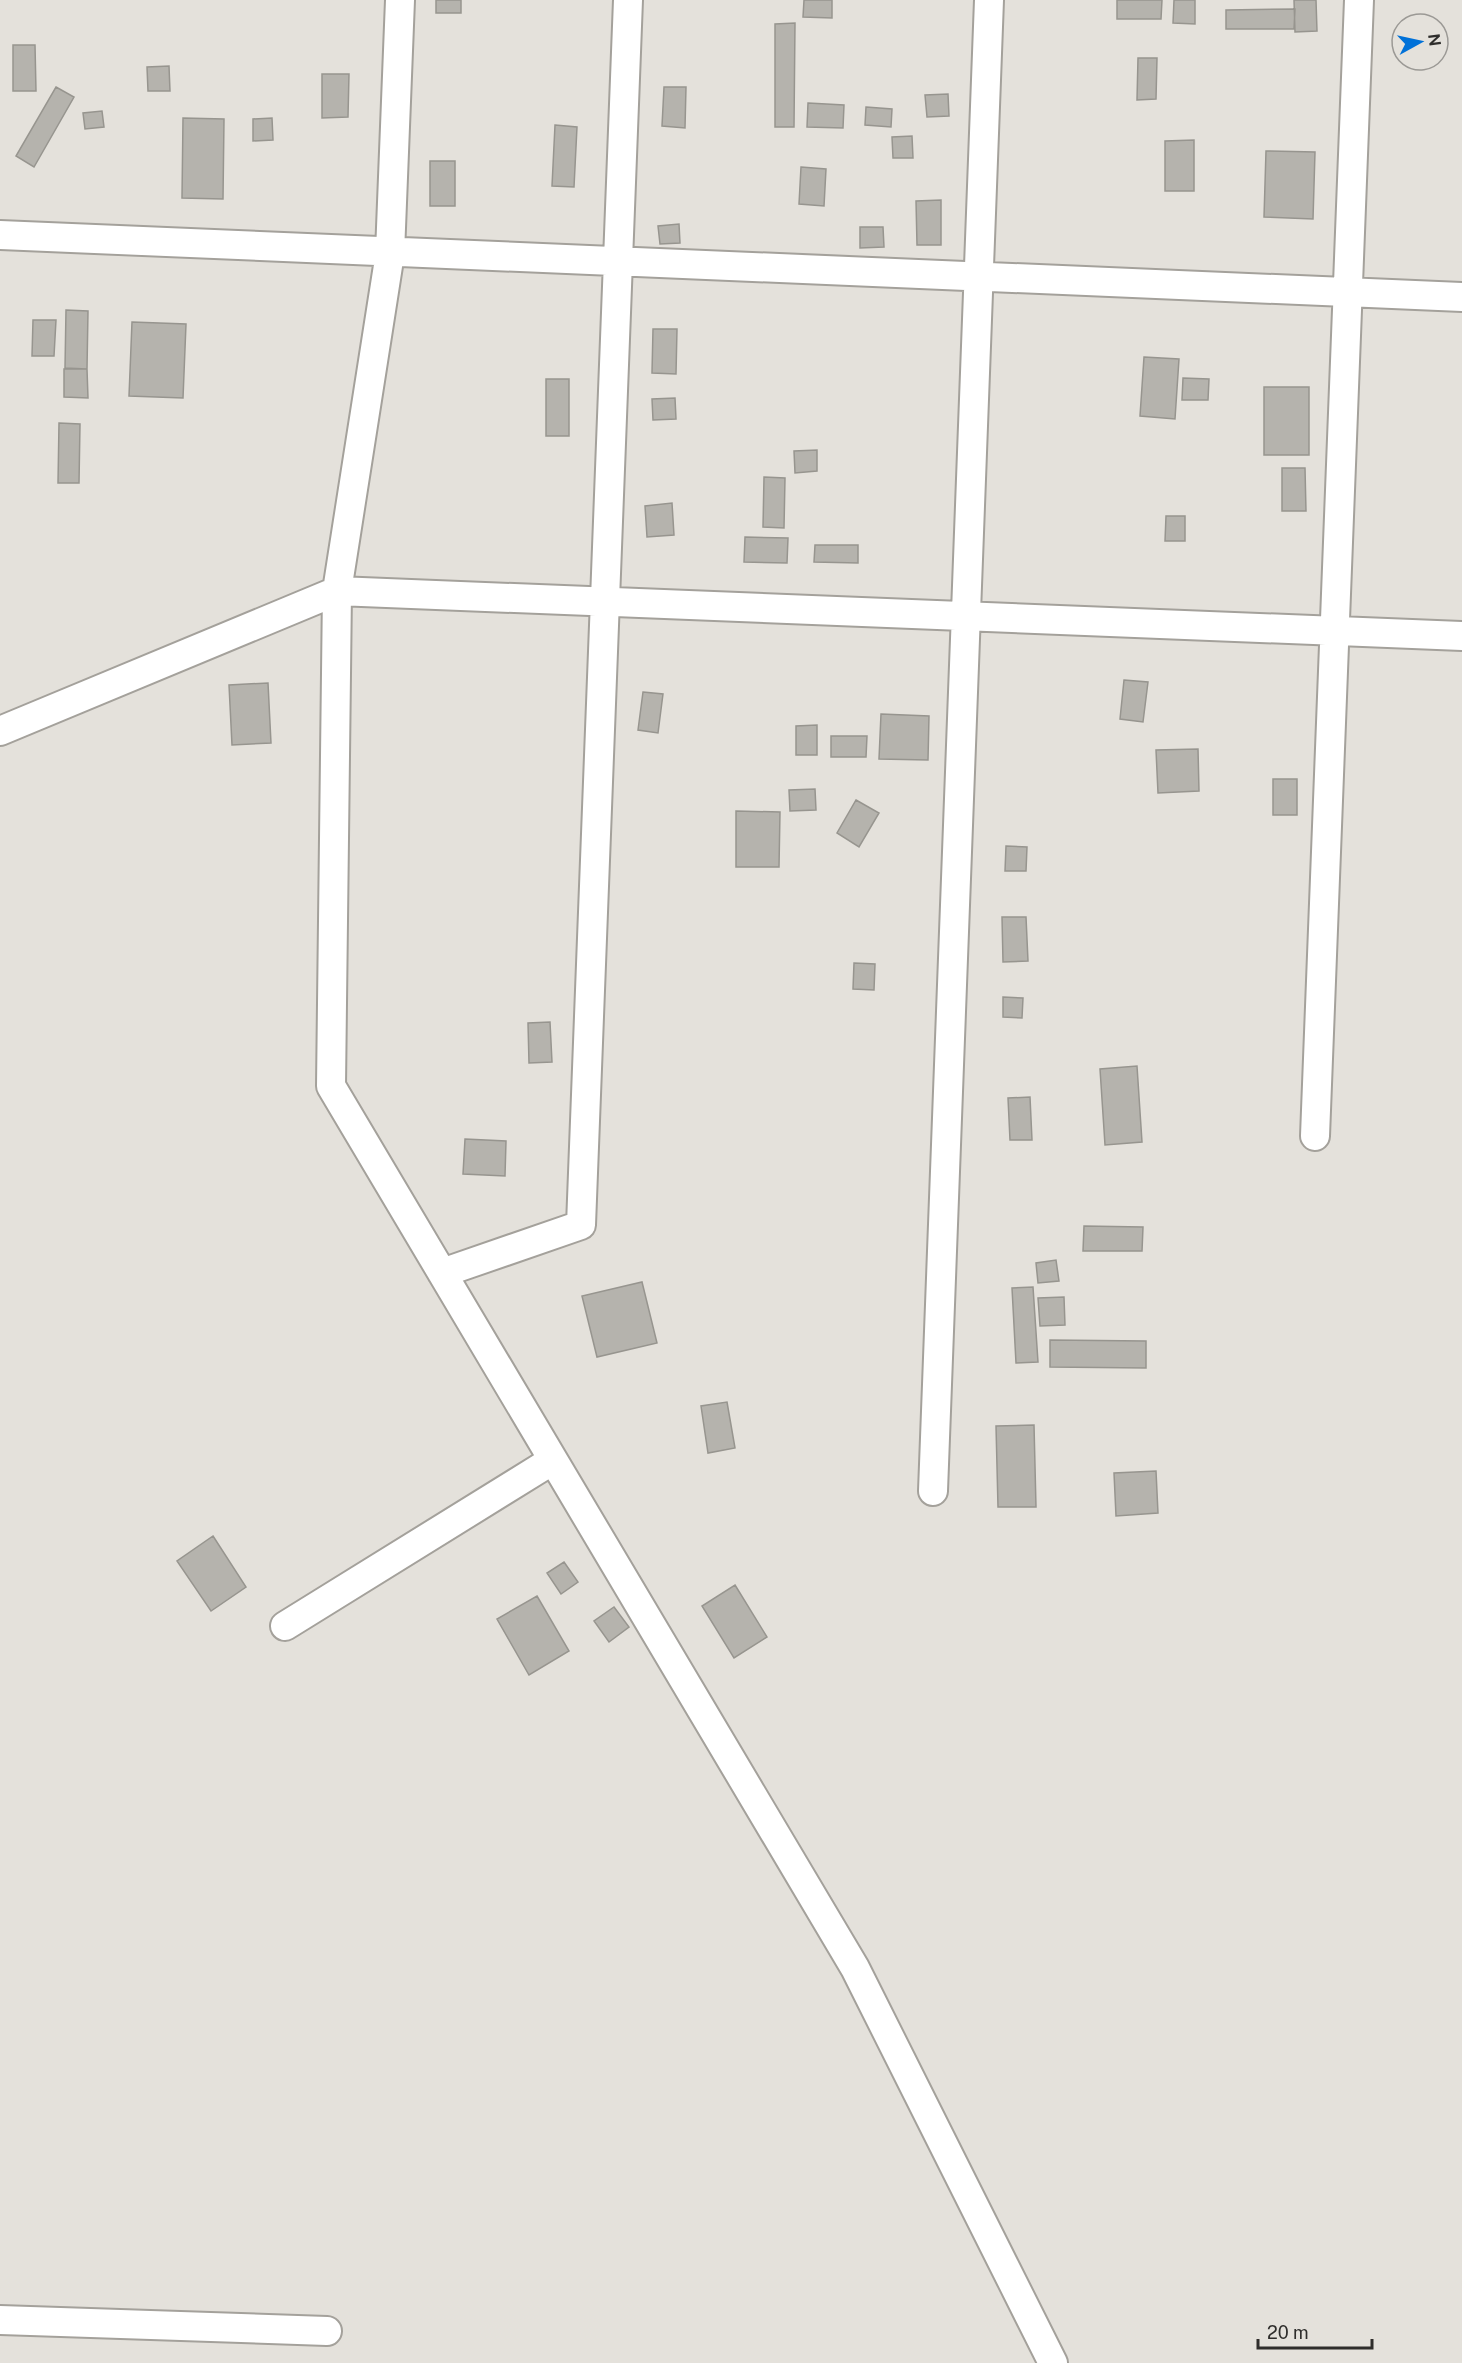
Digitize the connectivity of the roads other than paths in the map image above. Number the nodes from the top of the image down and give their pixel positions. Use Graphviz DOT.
graph roads {
  1 [pos="400,0"];
  2 [pos="628,0"];
  3 [pos="989,0"];
  4 [pos="1359,0"];
  5 [pos="0,236"];
  6 [pos="390,253"];
  7 [pos="618,263"];
  8 [pos="979,278"];
  9 [pos="1348,292"];
  10 [pos="1462,297"];
  11 [pos="337,591"];
  12 [pos="604,601"];
  13 [pos="966,616"];
  14 [pos="1335,631"];
  15 [pos="1462,636"];
  16 [pos="0,730"];
  17 [pos="1315,1136"];
  18 [pos="442,1273"];
  19 [pos="554,1460"];
  20 [pos="933,1491"];
  21 [pos="285,1626"];
  22 [pos="0,2320"];
  23 [pos="327,2331"];
  24 [pos="1053,2363"];
  1 -- 6 [label="street"];
  2 -- 7 [label="street"];
  3 -- 8 [label="street"];
  4 -- 9 [label="street"];
  5 -- 6 [label="street"];
  6 -- 7 [label="street"];
  6 -- 11 [label="street"];
  7 -- 8 [label="street"];
  7 -- 12 [label="street"];
  8 -- 9 [label="street"];
  8 -- 13 [label="street"];
  9 -- 10 [label="street"];
  9 -- 14 [label="street"];
  11 -- 12 [label="street"];
  11 -- 16 [label="street"];
  11 -- 18 [label="street"];
  12 -- 13 [label="street"];
  12 -- 18 [label="street"];
  13 -- 14 [label="street"];
  13 -- 20 [label="street"];
  14 -- 15 [label="street"];
  14 -- 17 [label="street"];
  18 -- 19 [label="street"];
  19 -- 21 [label="street"];
  19 -- 24 [label="street"];
  22 -- 23 [label="street"];
}
